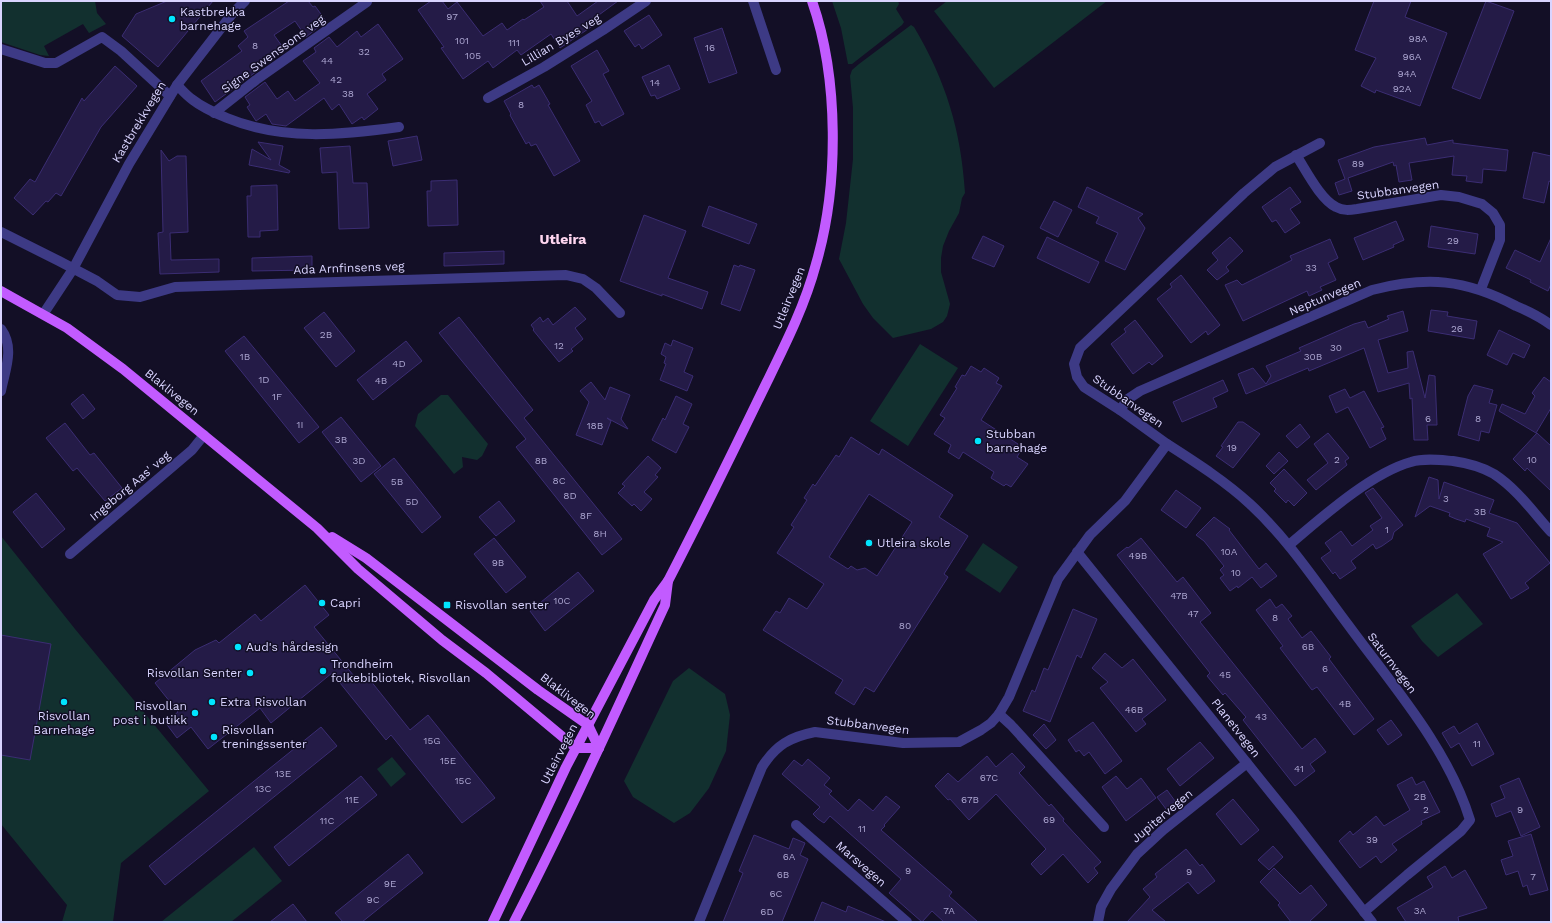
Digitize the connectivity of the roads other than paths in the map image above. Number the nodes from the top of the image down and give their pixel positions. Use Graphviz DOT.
graph roads {
  1 [pos="245,1"];
  2 [pos="646,1"];
  3 [pos="753,1"];
  4 [pos="812,1"];
  5 [pos="367,2"];
  6 [pos="1,49"];
  7 [pos="776,70"];
  8 [pos="177,85"];
  9 [pos="170,96"];
  10 [pos="488,98"];
  11 [pos="214,113"];
  12 [pos="399,127"];
  13 [pos="1320,143"];
  14 [pos="1296,155"];
  15 [pos="1,232"];
  16 [pos="73,268"];
  17 [pos="1481,289"];
  18 [pos="1,291"];
  19 [pos="620,313"];
  20 [pos="44,314"];
  21 [pos="1551,325"];
  22 [pos="1,329"];
  23 [pos="1,391"];
  24 [pos="1120,410"];
  25 [pos="204,435"];
  26 [pos="1167,444"];
  27 [pos="317,528"];
  28 [pos="1551,532"];
  29 [pos="1289,545"];
  30 [pos="1077,552"];
  31 [pos="70,554"];
  32 [pos="668,581"];
  33 [pos="999,714"];
  34 [pos="588,725"];
  35 [pos="576,748"];
  36 [pos="599,748"];
  37 [pos="1247,763"];
  38 [pos="796,826"];
  39 [pos="1104,827"];
  40 [pos="1364,912"];
  41 [pos="493,922"];
  42 [pos="514,922"];
  43 [pos="699,922"];
  44 [pos="907,922"];
  45 [pos="1098,922"];
  46 [pos="1372,922"];
  1 -- 8 [label="street, Kastbrekkvegen"];
  2 -- 10 [label="street, Lillian Byes veg"];
  3 -- 7 [label="street"];
  4 -- 32 [label="main road, Utleirvegen"];
  5 -- 11 [label="street, Signe Swenssons veg"];
  6 -- 9 [label="street"];
  8 -- 9 [label="street, Kastbrekkvegen"];
  8 -- 11 [label="street"];
  9 -- 16 [label="street, Kastbrekkvegen"];
  11 -- 12 [label="street"];
  13 -- 14 [label="street, Stubbanvegen"];
  14 -- 17 [label="street, Stubbanvegen"];
  14 -- 24 [label="street, Stubbanvegen"];
  15 -- 16 [label="street, Ada Arnfinsens veg"];
  16 -- 19 [label="street, Ada Arnfinsens veg"];
  16 -- 20 [label="street, Kastbrekkvegen"];
  17 -- 21 [label="street, Neptunvegen"];
  17 -- 24 [label="street, Neptunvegen"];
  18 -- 20 [label="main road, Blaklivegen"];
  20 -- 25 [label="main road, Blaklivegen"];
  22 -- 23 [label="street"];
  24 -- 26 [label="street, Stubbanvegen"];
  25 -- 27 [label="main road, Blaklivegen"];
  25 -- 31 [label="street, Ingeborg Aas' veg"];
  26 -- 29 [label="street, Saturnvegen"];
  26 -- 30 [label="street, Stubbanvegen"];
  27 -- 34 [label="main road, Blaklivegen"];
  27 -- 35 [label="main road, Blaklivegen"];
  28 -- 29 [label="street"];
  29 -- 40 [label="street, Saturnvegen"];
  30 -- 33 [label="street, Stubbanvegen"];
  30 -- 37 [label="street, Planetvegen"];
  32 -- 34 [label="main road, Utleirvegen"];
  32 -- 36 [label="main road, Utleirvegen"];
  33 -- 39 [label="street"];
  33 -- 43 [label="street, Stubbanvegen"];
  34 -- 35 [label="main road, Utleirvegen"];
  34 -- 36 [label="main road, Blaklivegen"];
  35 -- 36 [label="main road"];
  35 -- 41 [label="main road, Utleirvegen"];
  36 -- 42 [label="main road, Utleirvegen"];
  37 -- 40 [label="street, Planetvegen"];
  37 -- 45 [label="street, Jupitervegen"];
  38 -- 44 [label="street, Marsvegen"];
  40 -- 46 [label="street, Planetvegen"];
}
